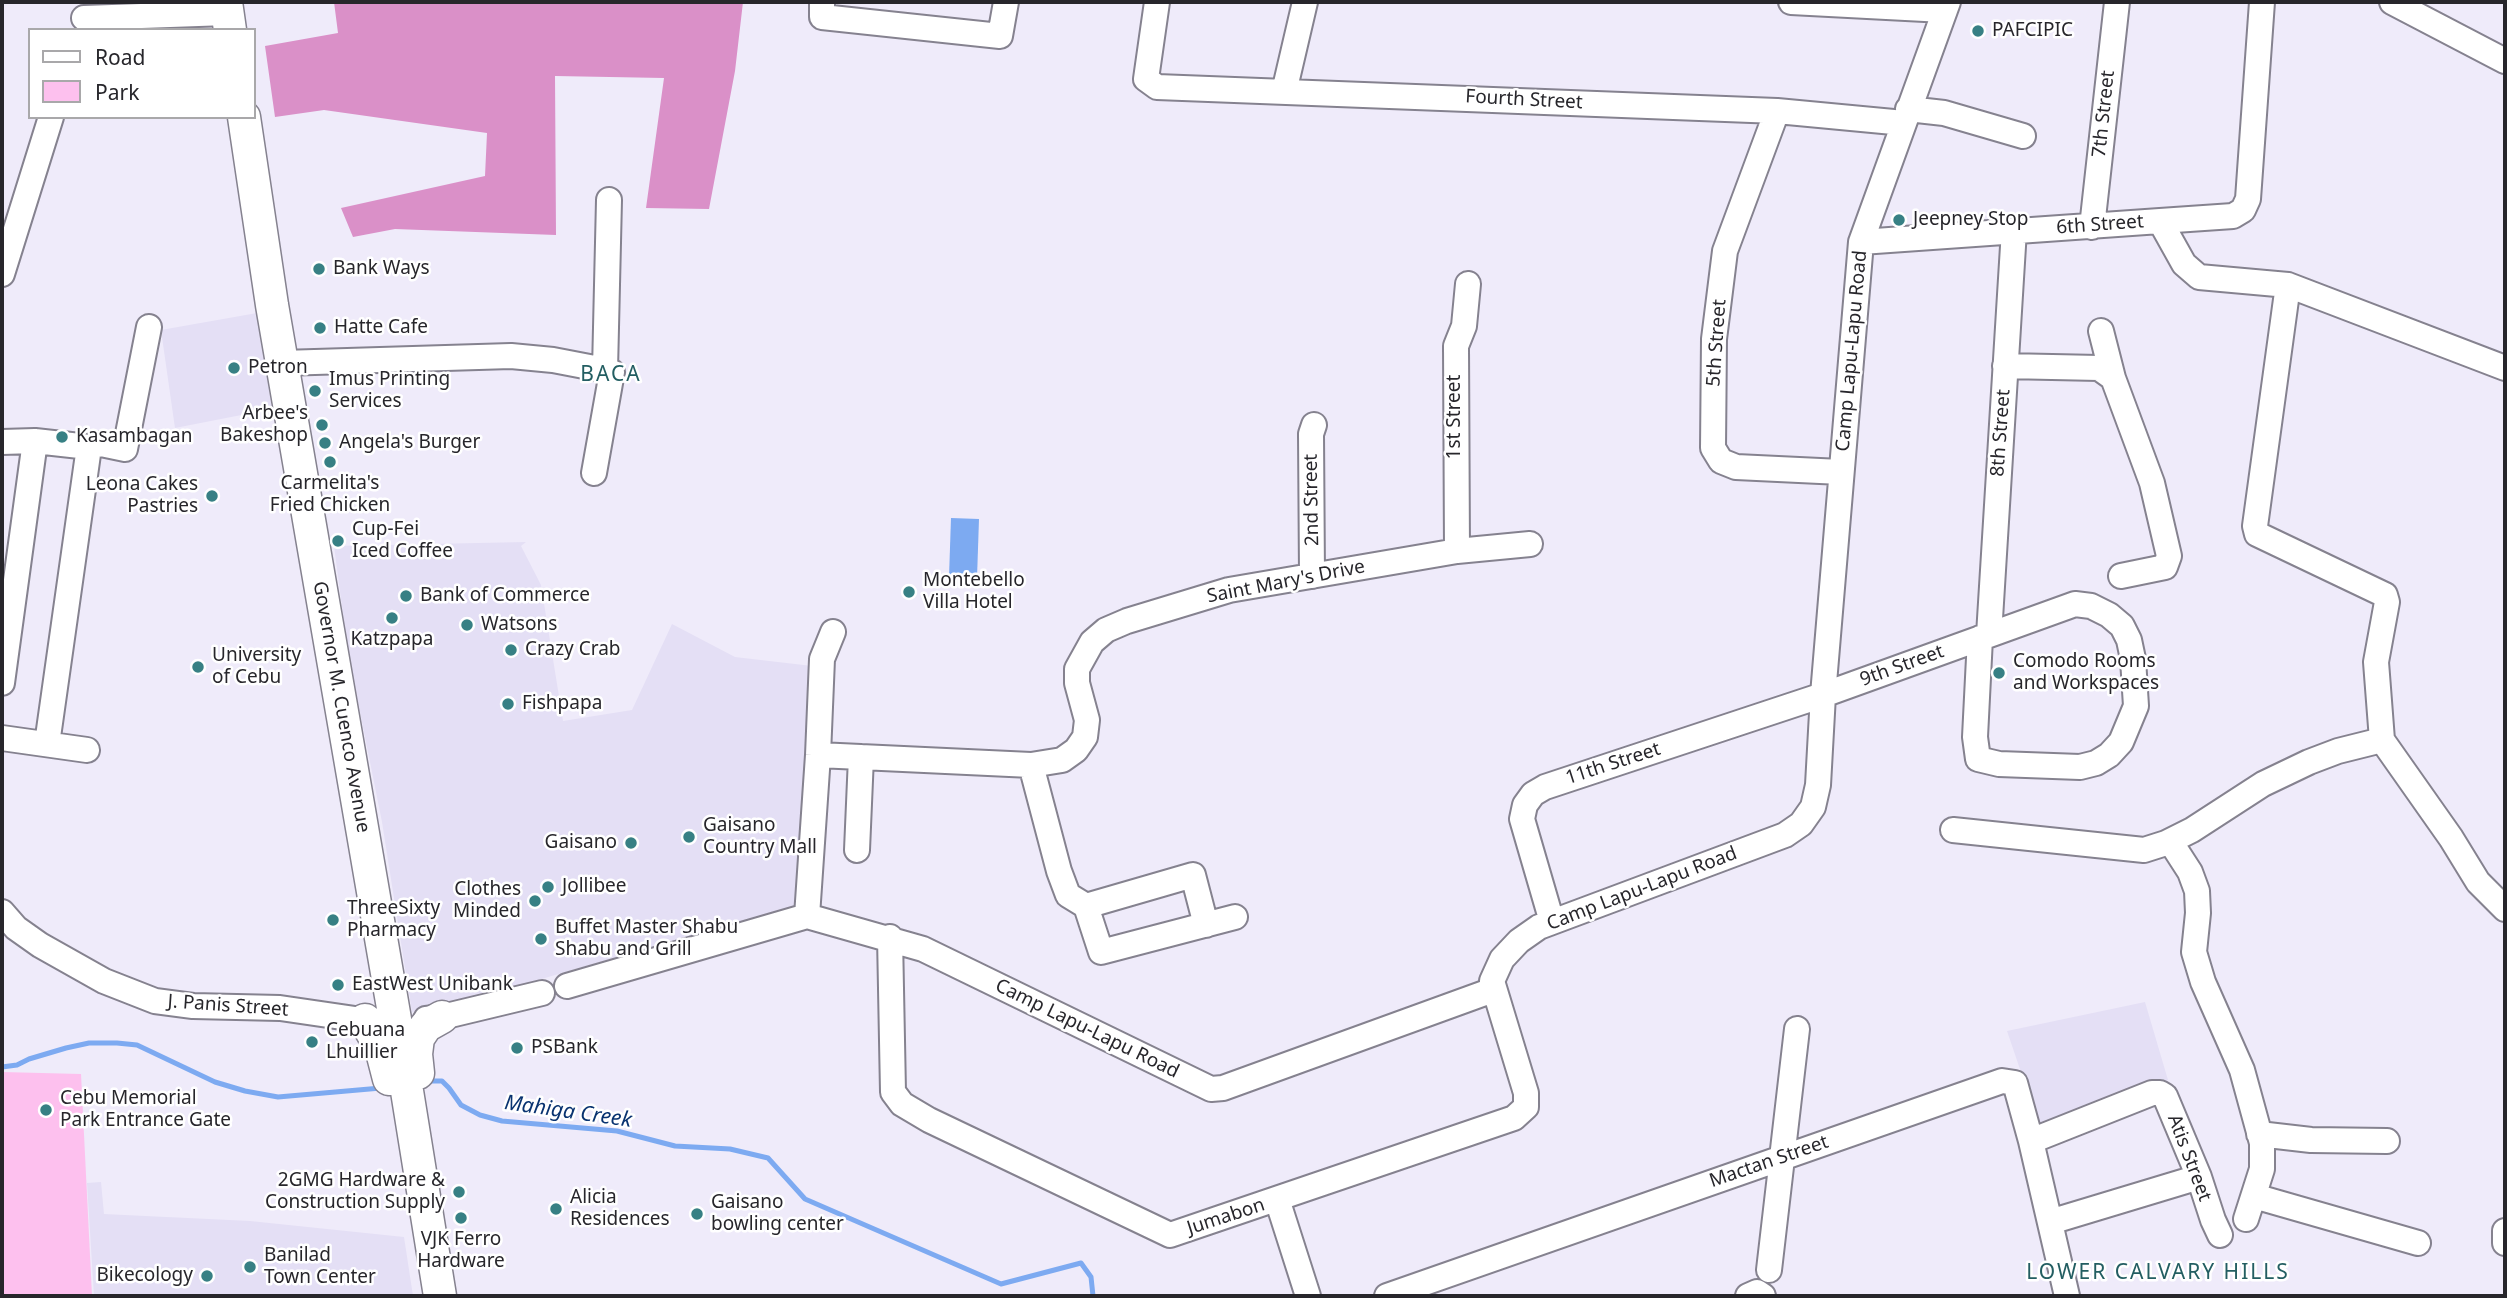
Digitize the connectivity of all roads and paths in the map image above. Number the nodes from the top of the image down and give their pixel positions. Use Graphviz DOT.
graph roads {
  1 [pos="822,2"];
  2 [pos="1006,2"];
  3 [pos="1157,2"];
  4 [pos="1305,2"];
  5 [pos="1791,2"];
  6 [pos="2117,2"];
  7 [pos="2262,2"];
  8 [pos="2392,2"];
  9 [pos="1946,6"];
  10 [pos="228,15"];
  11 [pos="84,17"];
  12 [pos="2505,61"];
  13 [pos="1284,92"];
  14 [pos="1777,111"];
  15 [pos="1906,116"];
  16 [pos="50,119"];
  17 [pos="244,119"];
  18 [pos="2023,136"];
  19 [pos="609,200"];
  20 [pos="2160,221"];
  21 [pos="2092,227"];
  22 [pos="2014,230"];
  23 [pos="1861,242"];
  24 [pos="2,274"];
  25 [pos="1468,284"];
  26 [pos="2288,285"];
  27 [pos="149,327"];
  28 [pos="2101,331"];
  29 [pos="282,363"];
  30 [pos="2005,366"];
  31 [pos="2505,368"];
  32 [pos="605,370"];
  33 [pos="2113,378"];
  34 [pos="1314,425"];
  35 [pos="35,441"];
  36 [pos="2,442"];
  37 [pos="89,447"];
  38 [pos="1841,472"];
  39 [pos="594,473"];
  40 [pos="1530,544"];
  41 [pos="1457,551"];
  42 [pos="1312,576"];
  43 [pos="2121,576"];
  44 [pos="833,632"];
  45 [pos="1984,636"];
  46 [pos="2,683"];
  47 [pos="1823,695"];
  48 [pos="2,738"];
  49 [pos="2382,740"];
  50 [pos="47,744"];
  51 [pos="88,750"];
  52 [pos="818,755"];
  53 [pos="861,757"];
  54 [pos="1031,765"];
  55 [pos="1953,830"];
  56 [pos="2170,841"];
  57 [pos="857,850"];
  58 [pos="1086,906"];
  59 [pos="2505,909"];
  60 [pos="2,912"];
  61 [pos="807,916"];
  62 [pos="1235,917"];
  63 [pos="1552,922"];
  64 [pos="1206,925"];
  65 [pos="890,937"];
  66 [pos="567,986"];
  67 [pos="1493,990"];
  68 [pos="542,993"];
  69 [pos="442,1017"];
  70 [pos="381,1021"];
  71 [pos="1797,1029"];
  72 [pos="402,1065"];
  73 [pos="414,1130"];
  74 [pos="2259,1134"];
  75 [pos="2031,1141"];
  76 [pos="2387,1141"];
  77 [pos="1784,1157"];
  78 [pos="2199,1177"];
  79 [pos="1277,1199"];
  80 [pos="2050,1222"];
  81 [pos="2505,1231"];
  82 [pos="2220,1235"];
  83 [pos="431,1239"];
  84 [pos="2418,1243"];
  85 [pos="2505,1243"];
  86 [pos="1769,1270"];
  87 [pos="440,1296"];
  88 [pos="1308,1296"];
  89 [pos="1387,1296"];
  90 [pos="1748,1296"];
  91 [pos="1763,1296"];
  92 [pos="2067,1296"];
  1 -- 2 [label="street"];
  3 -- 13 [label="street, Fourth Street"];
  4 -- 13 [label="street"];
  5 -- 9 [label="street"];
  6 -- 21 [label="street, 7th Street"];
  7 -- 20 [label="street"];
  8 -- 12 [label="street"];
  9 -- 15 [label="street, Camp Lapu-Lapu Road"];
  10 -- 11 [label="street"];
  13 -- 14 [label="street, Fourth Street"];
  14 -- 15 [label="street, Fourth Street"];
  14 -- 38 [label="street, 5th Street"];
  15 -- 18 [label="street, Fourth Street"];
  15 -- 23 [label="street, Camp Lapu-Lapu Road"];
  16 -- 24 [label="street"];
  17 -- 29 [label="main road, Governor M. Cuenco Avenue"];
  19 -- 32 [label="street"];
  20 -- 21 [label="street, 6th Street"];
  20 -- 26 [label="street, 6th Street"];
  21 -- 22 [label="street, 6th Street"];
  22 -- 23 [label="street, 6th Street"];
  22 -- 30 [label="street, 8th Street"];
  23 -- 38 [label="street, Camp Lapu-Lapu Road"];
  25 -- 41 [label="street, 1st Street"];
  26 -- 31 [label="street, 6th Street"];
  26 -- 49 [label="street"];
  27 -- 37 [label="street"];
  28 -- 33 [label="street"];
  29 -- 32 [label="street"];
  29 -- 70 [label="main road, Governor M. Cuenco Avenue"];
  30 -- 33 [label="street"];
  30 -- 45 [label="street, 8th Street"];
  32 -- 39 [label="street"];
  33 -- 43 [label="street"];
  34 -- 42 [label="street, 2nd Street"];
  35 -- 36 [label="street"];
  35 -- 37 [label="street"];
  35 -- 46 [label="street"];
  37 -- 50 [label="street"];
  38 -- 47 [label="street, Camp Lapu-Lapu Road"];
  40 -- 41 [label="street, Saint Mary's Drive"];
  41 -- 42 [label="street, Saint Mary's Drive"];
  42 -- 54 [label="street, Saint Mary's Drive"];
  44 -- 52 [label="street"];
  45 -- 45 [label="street, 9th Street"];
  45 -- 47 [label="street, 9th Street"];
  47 -- 63 [label="street, Camp Lapu-Lapu Road"];
  47 -- 63 [label="street, 11th Street"];
  48 -- 50 [label="street"];
  49 -- 56 [label="street"];
  49 -- 59 [label="street"];
  50 -- 51 [label="street"];
  52 -- 53 [label="street, Saint Mary's Drive"];
  52 -- 61 [label="street"];
  53 -- 54 [label="street, Saint Mary's Drive"];
  53 -- 57 [label="street"];
  54 -- 58 [label="street"];
  55 -- 56 [label="street"];
  56 -- 74 [label="street"];
  58 -- 64 [label="street"];
  58 -- 64 [label="street"];
  60 -- 70 [label="street, J. Panis Street"];
  61 -- 65 [label="street, Camp Lapu-Lapu Road"];
  61 -- 66 [label="street"];
  62 -- 64 [label="street"];
  63 -- 67 [label="street, Camp Lapu-Lapu Road"];
  65 -- 67 [label="street, Camp Lapu-Lapu Road"];
  65 -- 79 [label="street, Jumabon"];
  67 -- 79 [label="street, Jumabon"];
  68 -- 69 [label="street"];
  69 -- 70 [label="street"];
  69 -- 72 [label="main road"];
  70 -- 72 [label="main road, Governor M. Cuenco Avenue"];
  71 -- 77 [label="street"];
  72 -- 73 [label="main road, Governor M. Cuenco Avenue"];
  73 -- 83 [label="main road"];
  73 -- 83 [label="main road, Governor M. Cuenco Avenue"];
  74 -- 76 [label="street"];
  74 -- 84 [label="street"];
  75 -- 77 [label="street, Mactan Street"];
  75 -- 78 [label="street, Atis Street"];
  75 -- 80 [label="street, Mactan Street"];
  77 -- 86 [label="street"];
  77 -- 89 [label="street, Mactan Street"];
  78 -- 80 [label="street"];
  78 -- 82 [label="street, Atis Street"];
  79 -- 88 [label="street"];
  80 -- 92 [label="street, Mactan Street"];
  81 -- 85 [label="street"];
  83 -- 87 [label="main road, Governor M. Cuenco Avenue"];
  90 -- 91 [label="street"];
}
